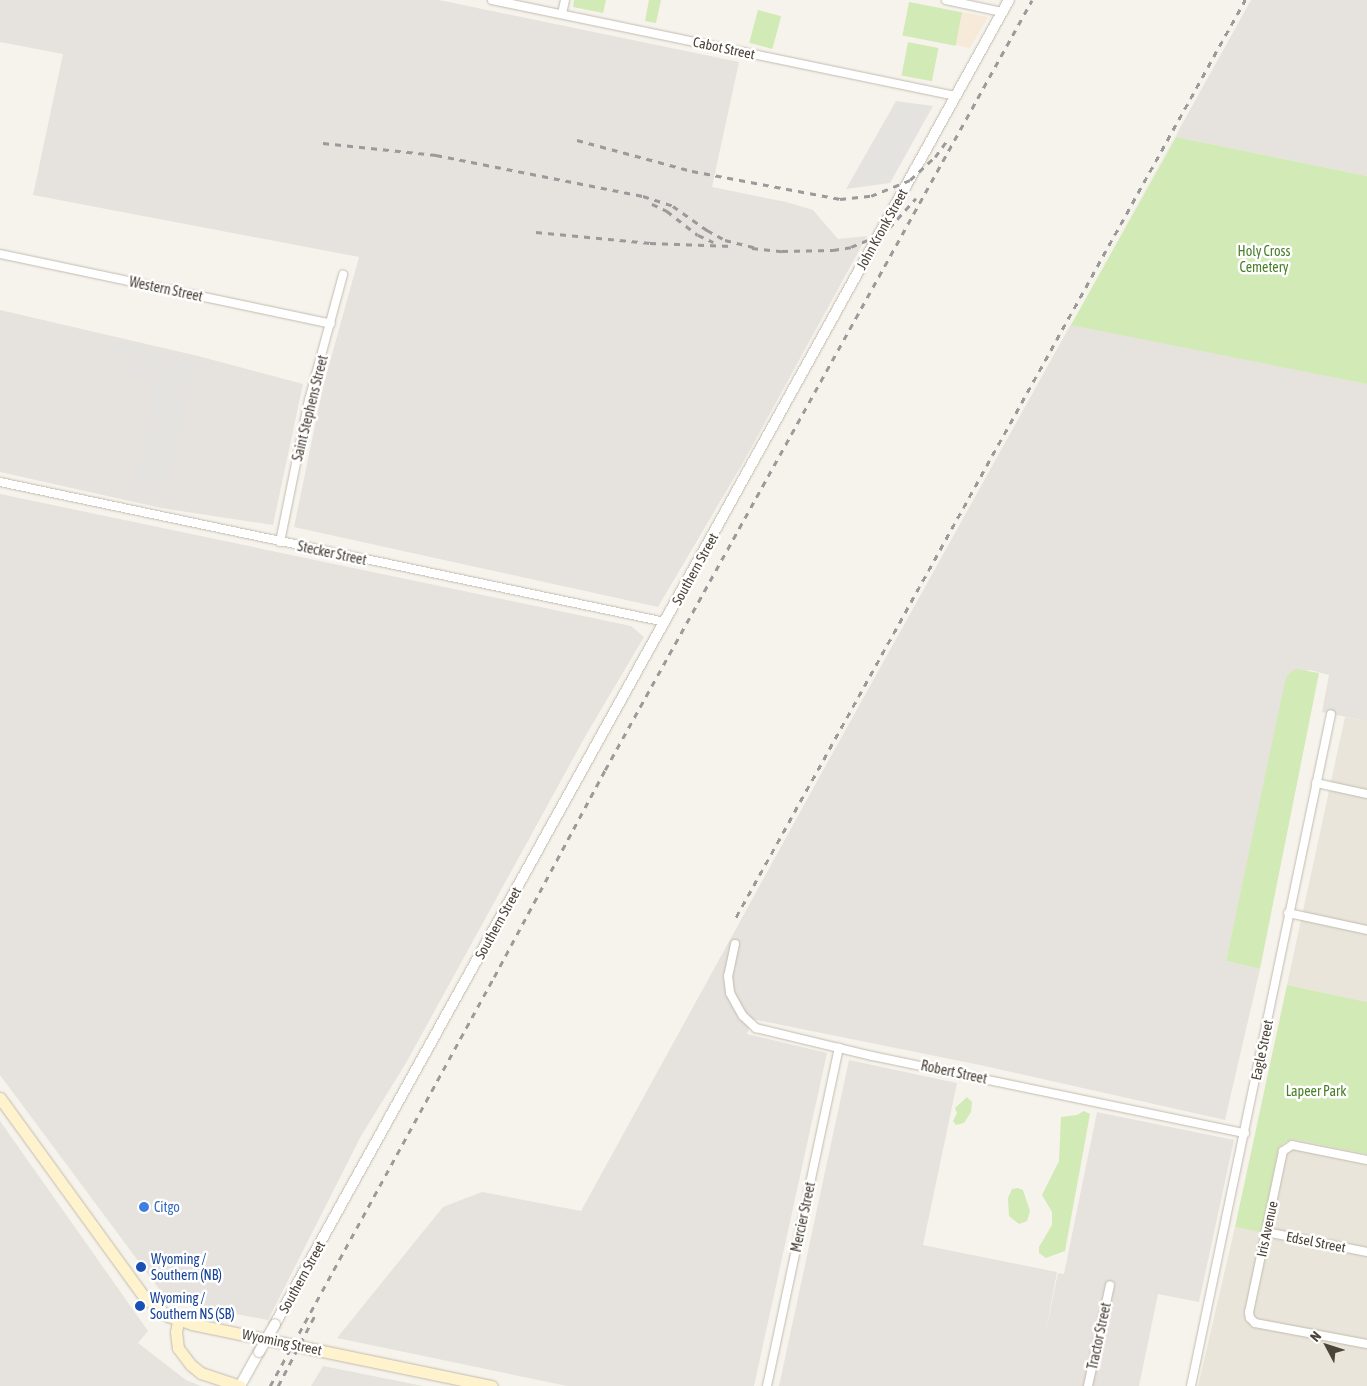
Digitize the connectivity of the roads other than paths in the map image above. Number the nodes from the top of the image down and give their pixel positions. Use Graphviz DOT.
graph roads {
  1 [pos="492,0"];
  2 [pos="565,0"];
  3 [pos="946,0"];
  4 [pos="1009,0"];
  5 [pos="1002,12"];
  6 [pos="562,14"];
  7 [pos="956,96"];
  8 [pos="0,254"];
  9 [pos="343,275"];
  10 [pos="331,324"];
  11 [pos="755,459"];
  12 [pos="0,482"];
  13 [pos="280,542"];
  14 [pos="665,622"];
  15 [pos="1331,714"];
  16 [pos="1316,783"];
  17 [pos="1367,794"];
  18 [pos="1288,913"];
  19 [pos="1367,930"];
  20 [pos="735,944"];
  21 [pos="839,1048"];
  22 [pos="0,1098"];
  23 [pos="1245,1133"];
  24 [pos="1367,1160"];
  25 [pos="1266,1232"];
  26 [pos="1367,1252"];
  27 [pos="1110,1285"];
  28 [pos="178,1321"];
  29 [pos="1367,1344"];
  30 [pos="240,1386"];
  31 [pos="492,1386"];
  32 [pos="767,1386"];
  33 [pos="1088,1386"];
  34 [pos="1191,1386"];
  1 -- 6 [label="street, Cabot Street"];
  2 -- 6 [label="street"];
  3 -- 5 [label="street"];
  4 -- 5 [label="street, John Kronk Street"];
  5 -- 7 [label="street, John Kronk Street"];
  6 -- 7 [label="street, Cabot Street"];
  7 -- 11 [label="street, John Kronk Street"];
  8 -- 10 [label="street, Western Street"];
  9 -- 10 [label="street, Saint Stephens Street"];
  10 -- 13 [label="street, Saint Stephens Street"];
  11 -- 14 [label="street, Southern Street"];
  12 -- 13 [label="street, Stecker Street"];
  13 -- 14 [label="street, Stecker Street"];
  14 -- 30 [label="street, Southern Street, bridge"];
  15 -- 16 [label="street, Eagle Street"];
  16 -- 17 [label="street"];
  16 -- 18 [label="street, Eagle Street"];
  18 -- 19 [label="street"];
  18 -- 23 [label="street, Eagle Street"];
  20 -- 21 [label="street, Robert Street"];
  21 -- 23 [label="street, Robert Street"];
  21 -- 32 [label="street, Mercier Street"];
  22 -- 28 [label="main road, Wyoming Street"];
  23 -- 34 [label="street, Eagle Street"];
  24 -- 25 [label="street, Iris Avenue"];
  25 -- 26 [label="street, Edsel Street"];
  25 -- 29 [label="street, Iris Avenue"];
  27 -- 33 [label="street, Tractor Street"];
  28 -- 30 [label="main road"];
  28 -- 31 [label="main road, Wyoming Street"];
}
